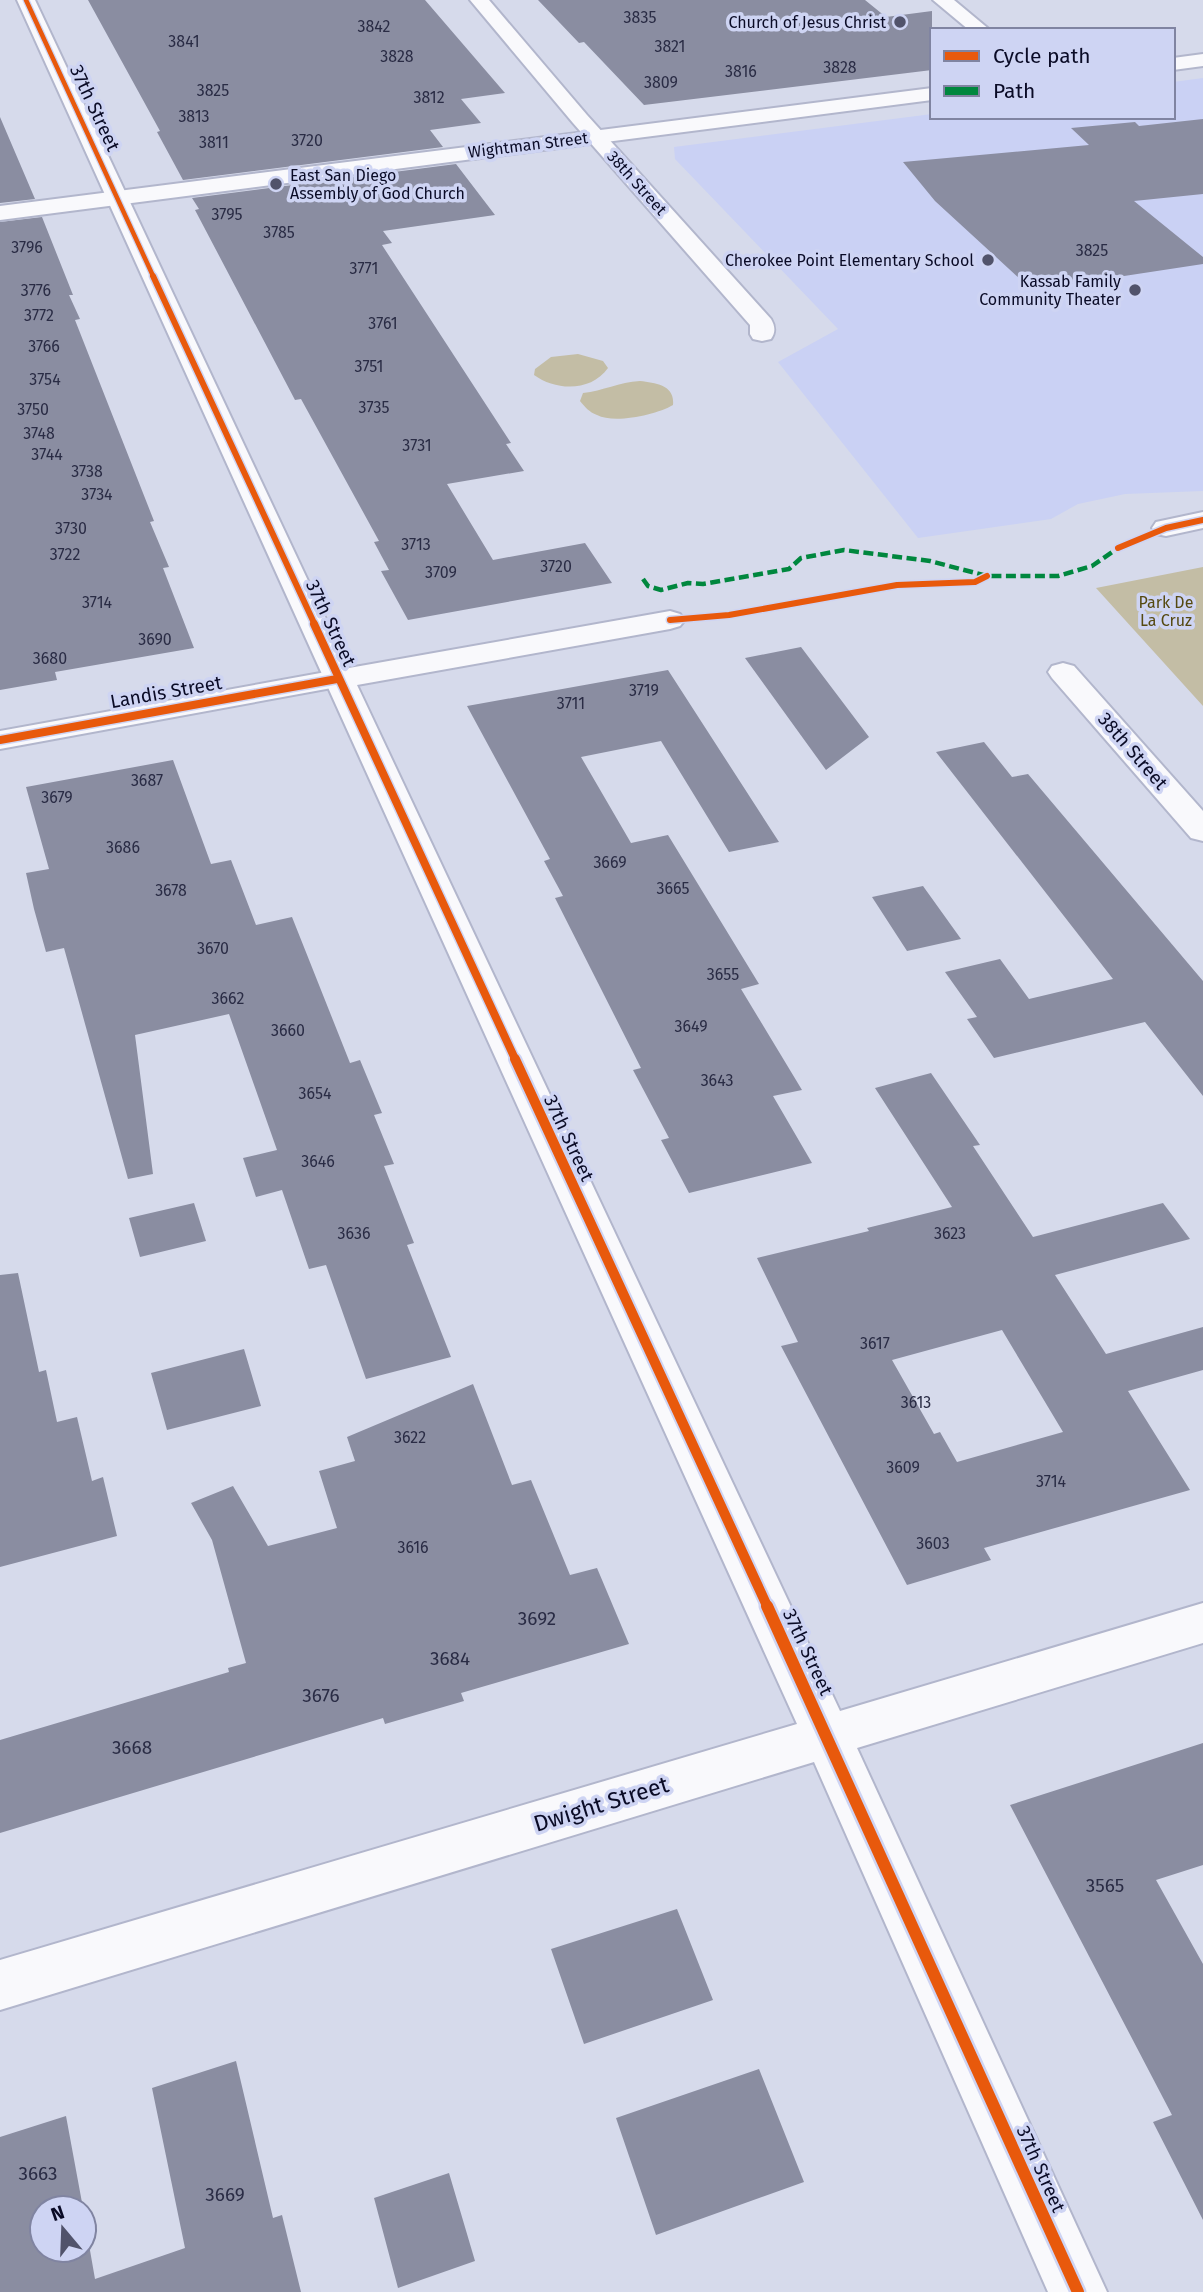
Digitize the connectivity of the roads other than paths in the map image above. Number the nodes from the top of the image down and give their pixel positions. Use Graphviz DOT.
graph roads {
  1 [pos="26,0"];
  2 [pos="479,0"];
  3 [pos="942,0"];
  4 [pos="978,28"];
  5 [pos="1203,60"];
  6 [pos="1175,64"];
  7 [pos="930,94"];
  8 [pos="596,137"];
  9 [pos="118,198"];
  10 [pos="0,213"];
  11 [pos="762,334"];
  12 [pos="1203,520"];
  13 [pos="1166,527"];
  14 [pos="670,620"];
  15 [pos="1063,672"];
  16 [pos="337,679"];
  17 [pos="0,740"];
  18 [pos="1203,831"];
  19 [pos="1203,1623"];
  20 [pos="827,1736"];
  21 [pos="0,1985"];
  22 [pos="1078,2292"];
  1 -- 9 [label="street, 37th Street"];
  2 -- 8 [label="street, 38th Street"];
  3 -- 4 [label="street"];
  5 -- 6 [label="street"];
  7 -- 8 [label="street, Wightman Street"];
  8 -- 9 [label="street, Wightman Street"];
  8 -- 11 [label="street, 38th Street"];
  9 -- 10 [label="street, Wightman Street"];
  9 -- 16 [label="street, 37th Street"];
  12 -- 13 [label="street"];
  14 -- 16 [label="street, Landis Street"];
  15 -- 18 [label="street, 38th Street"];
  16 -- 17 [label="street, Landis Street"];
  16 -- 20 [label="street, 37th Street"];
  19 -- 20 [label="street, Dwight Street"];
  20 -- 21 [label="street, Dwight Street"];
  20 -- 22 [label="street, 37th Street"];
}
